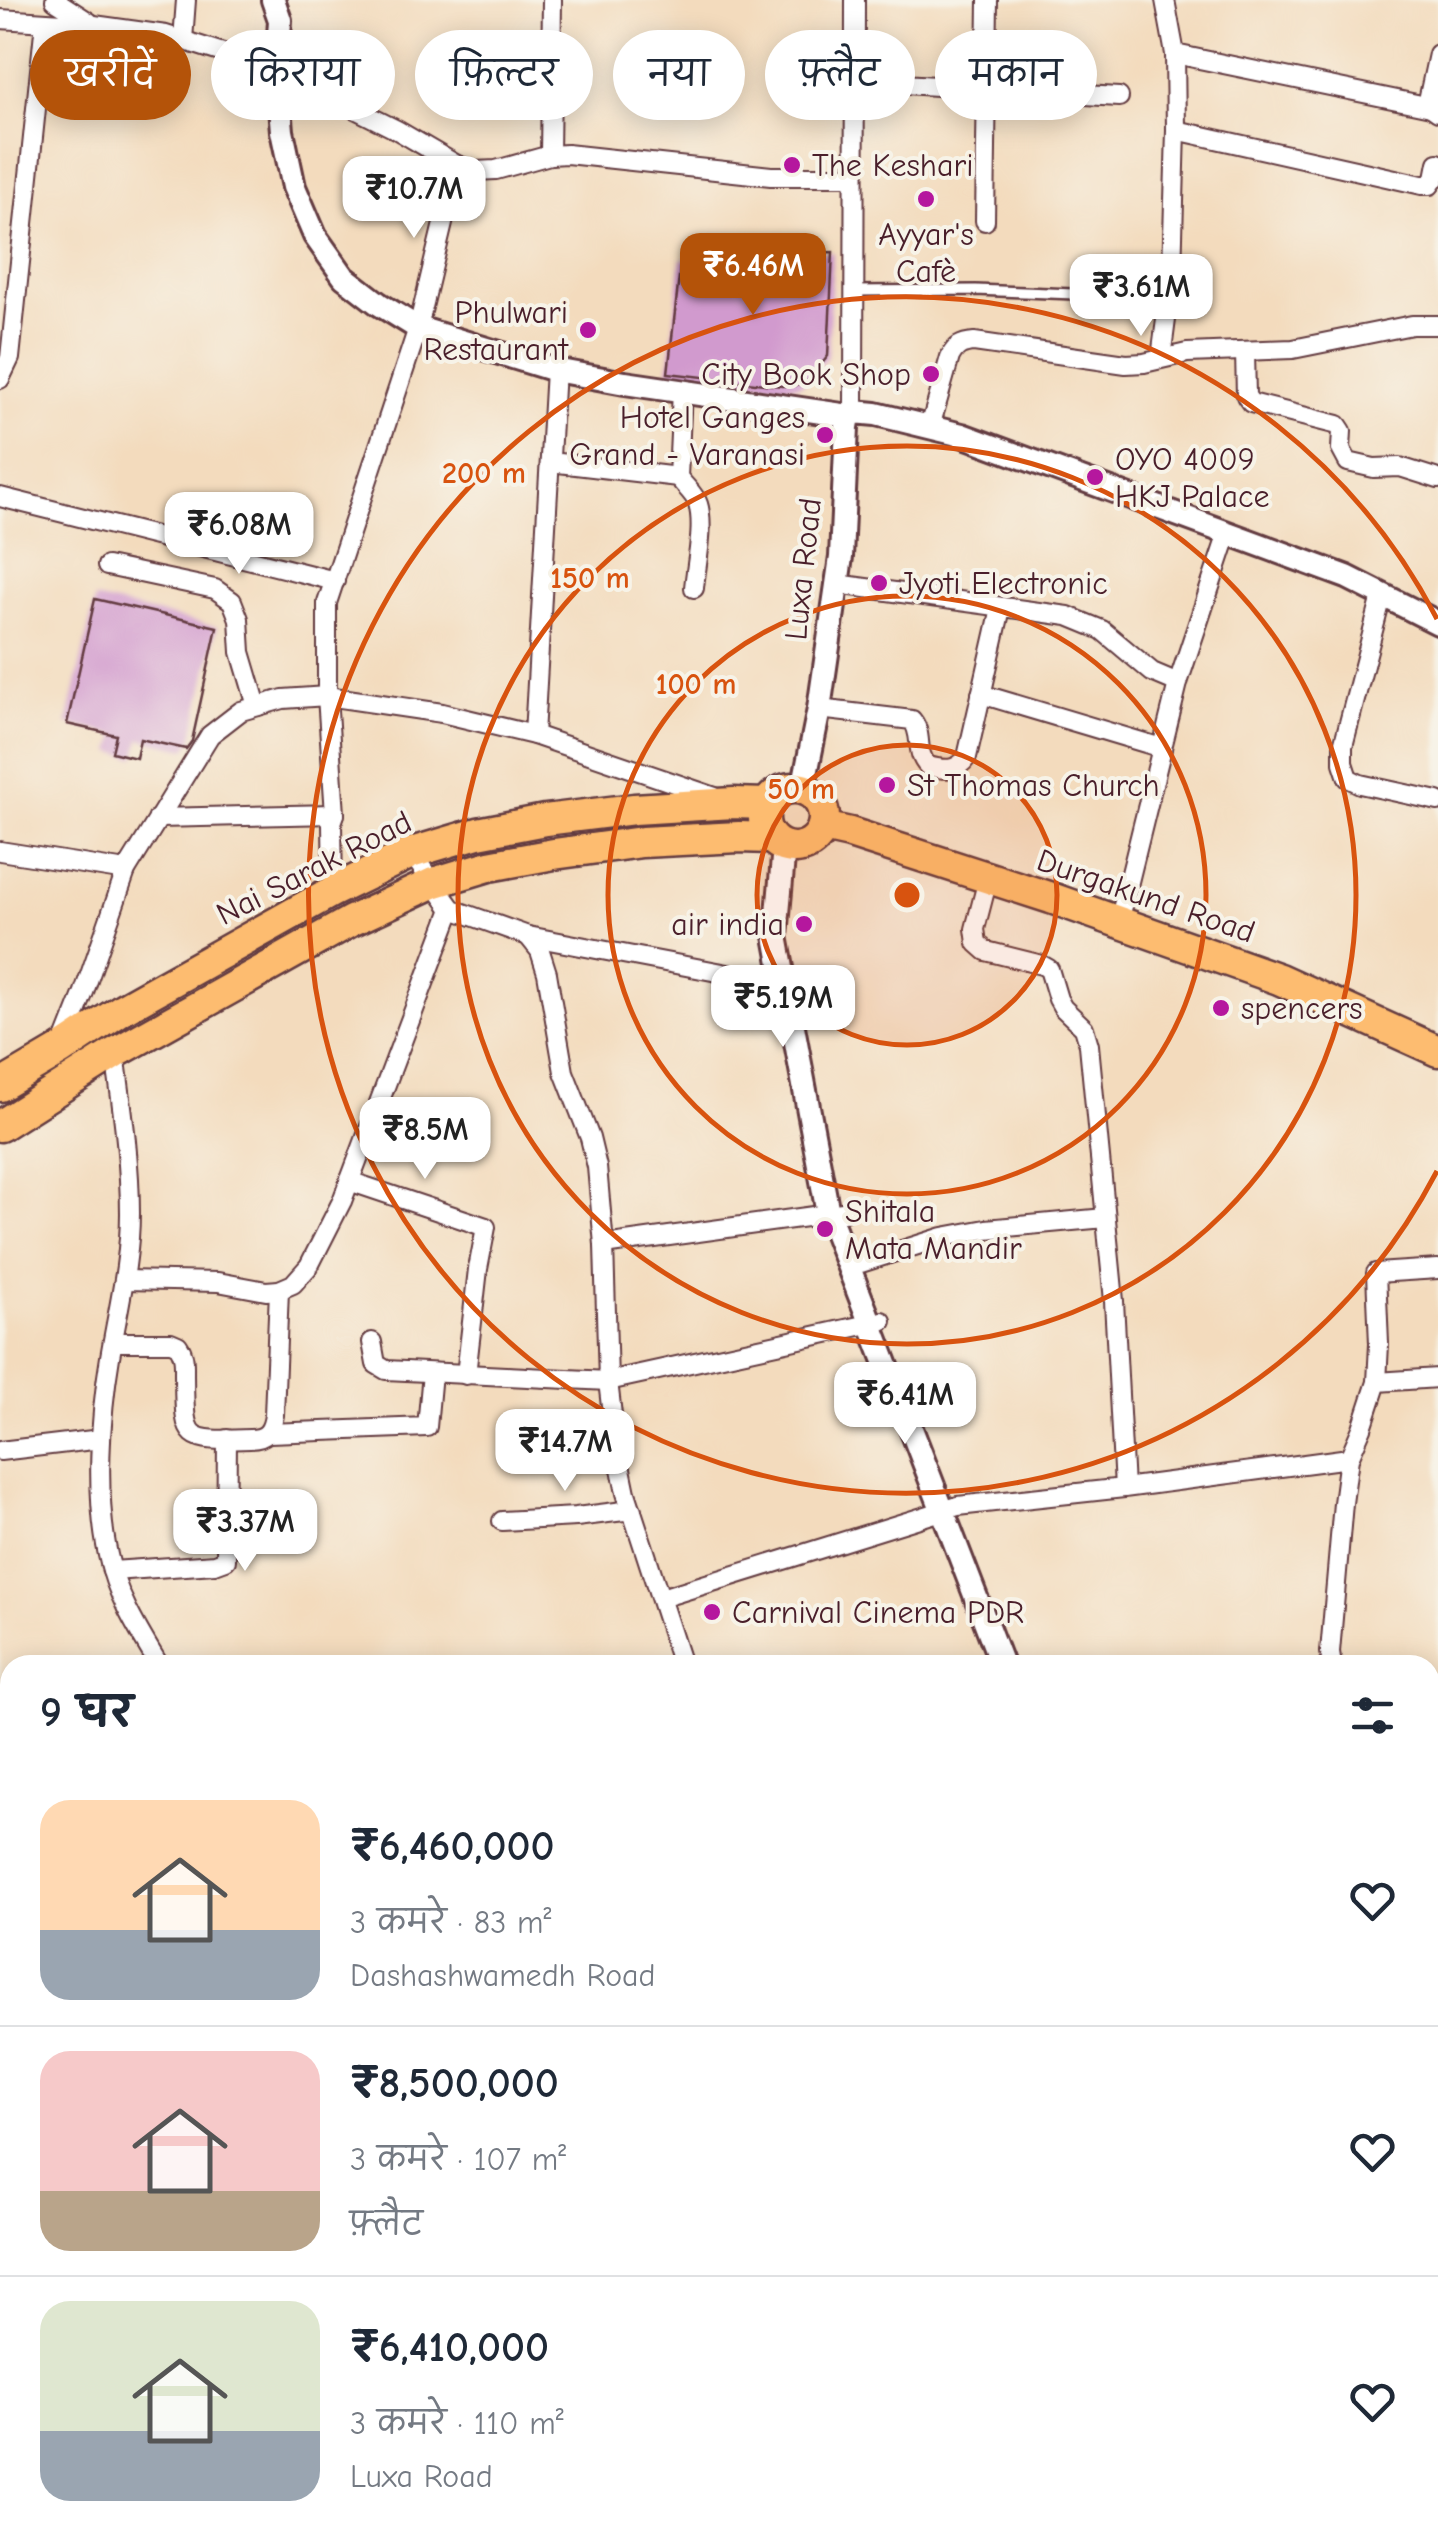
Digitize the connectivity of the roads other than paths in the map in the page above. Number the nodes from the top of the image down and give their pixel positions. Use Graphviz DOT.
graph roads {
  1 [pos="55,0"];
  2 [pos="186,0"];
  3 [pos="274,0"];
  4 [pos="552,0"];
  5 [pos="854,0"];
  6 [pos="988,0"];
  7 [pos="1165,0"];
  8 [pos="0,18"];
  9 [pos="46,22"];
  10 [pos="94,25"];
  11 [pos="134,30"];
  12 [pos="184,30"];
  13 [pos="279,30"];
  14 [pos="854,30"];
  15 [pos="987,30"];
  16 [pos="1175,54"];
  17 [pos="1438,54"];
  18 [pos="1097,96"];
  19 [pos="1119,97"];
  20 [pos="1434,110"];
  21 [pos="281,120"];
  22 [pos="377,120"];
  23 [pos="854,120"];
  24 [pos="986,120"];
  25 [pos="1176,130"];
  26 [pos="550,155"];
  27 [pos="1438,162"];
  28 [pos="457,165"];
  29 [pos="853,176"];
  30 [pos="1434,186"];
  31 [pos="985,221"];
  32 [pos="853,292"];
  33 [pos="1168,312"];
  34 [pos="1438,325"];
  35 [pos="418,328"];
  36 [pos="1245,352"];
  37 [pos="1161,358"];
  38 [pos="555,370"];
  39 [pos="0,380"];
  40 [pos="682,391"];
  41 [pos="854,413"];
  42 [pos="930,427"];
  43 [pos="550,462"];
  44 [pos="678,477"];
  45 [pos="1438,479"];
  46 [pos="0,497"];
  47 [pos="1228,533"];
  48 [pos="106,566"];
  49 [pos="335,581"];
  50 [pos="838,584"];
  51 [pos="694,588"];
  52 [pos="1382,596"];
  53 [pos="1001,608"];
  54 [pos="1438,623"];
  55 [pos="1178,683"];
  56 [pos="982,694"];
  57 [pos="327,696"];
  58 [pos="257,706"];
  59 [pos="819,709"];
  60 [pos="534,735"];
  61 [pos="1162,748"];
  62 [pos="802,789"];
  63 [pos="1438,801"];
  64 [pos="752,804"];
  65 [pos="336,814"];
  66 [pos="158,818"];
  67 [pos="823,827"];
  68 [pos="775,842"];
  69 [pos="0,851"];
  70 [pos="411,853"];
  71 [pos="126,871"];
  72 [pos="988,879"];
  73 [pos="433,883"];
  74 [pos="333,891"];
  75 [pos="452,908"];
  76 [pos="1119,922"];
  77 [pos="528,936"];
  78 [pos="728,974"];
  79 [pos="62,1050"];
  80 [pos="1438,1051"];
  81 [pos="115,1054"];
  82 [pos="69,1084"];
  83 [pos="0,1086"];
  84 [pos="0,1126"];
  85 [pos="350,1181"];
  86 [pos="835,1212"];
  87 [pos="1105,1218"];
  88 [pos="604,1244"];
  89 [pos="861,1263"];
  90 [pos="1438,1269"];
  91 [pos="124,1280"];
  92 [pos="279,1290"];
  93 [pos="875,1322"];
  94 [pos="113,1342"];
  95 [pos="372,1342"];
  96 [pos="432,1373"];
  97 [pos="466,1375"];
  98 [pos="1438,1378"];
  99 [pos="608,1382"];
  100 [pos="1376,1382"];
  101 [pos="269,1433"];
  102 [pos="101,1439"];
  103 [pos="228,1439"];
  104 [pos="0,1451"];
  105 [pos="1349,1458"];
  106 [pos="1124,1488"];
  107 [pos="951,1508"];
  108 [pos="632,1510"];
  109 [pos="502,1521"];
  110 [pos="112,1571"];
  111 [pos="661,1598"];
  112 [pos="153,1655"];
  113 [pos="679,1655"];
  114 [pos="999,1655"];
  115 [pos="1012,1655"];
  116 [pos="1330,1655"];
  1 -- 10 [label="street"];
  2 -- 12 [label="street"];
  3 -- 13 [label="street"];
  4 -- 26 [label="street"];
  5 -- 14 [label="street"];
  6 -- 15 [label="street"];
  7 -- 16 [label="street"];
  8 -- 9 [label="street"];
  9 -- 10 [label="street"];
  9 -- 39 [label="street"];
  10 -- 11 [label="street"];
  16 -- 20 [label="street"];
  16 -- 25 [label="street"];
  17 -- 20 [label="street"];
  18 -- 19 [label="street"];
  21 -- 35 [label="street"];
  22 -- 28 [label="street"];
  23 -- 29 [label="street"];
  24 -- 31 [label="street"];
  25 -- 30 [label="street"];
  25 -- 33 [label="street"];
  26 -- 28 [label="street"];
  26 -- 29 [label="street"];
  27 -- 30 [label="street"];
  28 -- 35 [label="street"];
  29 -- 32 [label="street"];
  32 -- 33 [label="lane"];
  32 -- 41 [label="street"];
  33 -- 37 [label="street"];
  34 -- 36 [label="street"];
  35 -- 38 [label="street"];
  35 -- 49 [label="street"];
  36 -- 37 [label="street"];
  36 -- 45 [label="street"];
  37 -- 42 [label="street"];
  38 -- 40 [label="street"];
  38 -- 43 [label="street"];
  40 -- 41 [label="street"];
  40 -- 44 [label="street"];
  41 -- 42 [label="street"];
  41 -- 50 [label="street, Luxa Road"];
  42 -- 47 [label="street"];
  43 -- 44 [label="street"];
  43 -- 60 [label="street"];
  44 -- 51 [label="street"];
  46 -- 49 [label="street"];
  47 -- 52 [label="street"];
  47 -- 55 [label="street"];
  48 -- 58 [label="street"];
  49 -- 57 [label="street"];
  50 -- 53 [label="street"];
  50 -- 59 [label="street, Luxa Road"];
  52 -- 54 [label="street"];
  52 -- 63 [label="street"];
  53 -- 55 [label="street"];
  53 -- 56 [label="street"];
  55 -- 61 [label="street"];
  56 -- 59 [label="street"];
  56 -- 61 [label="street"];
  57 -- 58 [label="street"];
  57 -- 60 [label="street"];
  57 -- 65 [label="street"];
  58 -- 66 [label="street"];
  59 -- 62 [label="street, Luxa Road"];
  60 -- 64 [label="street"];
  61 -- 76 [label="street"];
  62 -- 64 [label="main road"];
  62 -- 67 [label="main road"];
  64 -- 68 [label="main road"];
  64 -- 70 [label="main road, Nai Sarak Road"];
  65 -- 66 [label="street"];
  65 -- 74 [label="street"];
  66 -- 71 [label="street"];
  67 -- 68 [label="main road"];
  67 -- 72 [label="main road, Durgakund Road"];
  68 -- 73 [label="main road, Nai Sarak Road"];
  68 -- 86 [label="street"];
  68 -- 86 [label="street"];
  69 -- 71 [label="street"];
  70 -- 73 [label="street"];
  70 -- 74 [label="main road, Nai Sarak Road"];
  71 -- 79 [label="street"];
  72 -- 76 [label="main road, Durgakund Road"];
  72 -- 87 [label="street"];
  73 -- 75 [label="street"];
  73 -- 81 [label="main road, Nai Sarak Road"];
  74 -- 79 [label="main road, Nai Sarak Road"];
  75 -- 77 [label="street"];
  75 -- 85 [label="street"];
  76 -- 80 [label="main road, Durgakund Road"];
  77 -- 78 [label="street"];
  77 -- 88 [label="street"];
  79 -- 82 [label="street"];
  79 -- 83 [label="main road, Nai Sarak Road"];
  81 -- 82 [label="main road, Nai Sarak Road"];
  81 -- 91 [label="street"];
  82 -- 84 [label="main road, Nai Sarak Road"];
  85 -- 92 [label="street"];
  85 -- 97 [label="street"];
  86 -- 88 [label="street"];
  86 -- 89 [label="street"];
  86 -- 93 [label="street"];
  87 -- 89 [label="street"];
  87 -- 106 [label="street"];
  88 -- 99 [label="street"];
  89 -- 93 [label="street"];
  90 -- 100 [label="street"];
  91 -- 92 [label="street"];
  91 -- 94 [label="street"];
  92 -- 101 [label="street"];
  93 -- 99 [label="street"];
  93 -- 107 [label="street"];
  94 -- 102 [label="street"];
  94 -- 103 [label="street"];
  95 -- 96 [label="street"];
  96 -- 97 [label="street"];
  96 -- 101 [label="street"];
  97 -- 99 [label="street"];
  98 -- 100 [label="street"];
  99 -- 108 [label="street"];
  100 -- 105 [label="street"];
  101 -- 103 [label="street"];
  102 -- 104 [label="street"];
  102 -- 110 [label="street"];
  103 -- 110 [label="street"];
  105 -- 106 [label="street"];
  105 -- 116 [label="street"];
  106 -- 107 [label="street"];
  107 -- 111 [label="street"];
  107 -- 114 [label="street"];
  107 -- 115 [label="street"];
  108 -- 109 [label="street"];
  108 -- 111 [label="street"];
  110 -- 112 [label="street"];
  111 -- 113 [label="street"];
}
